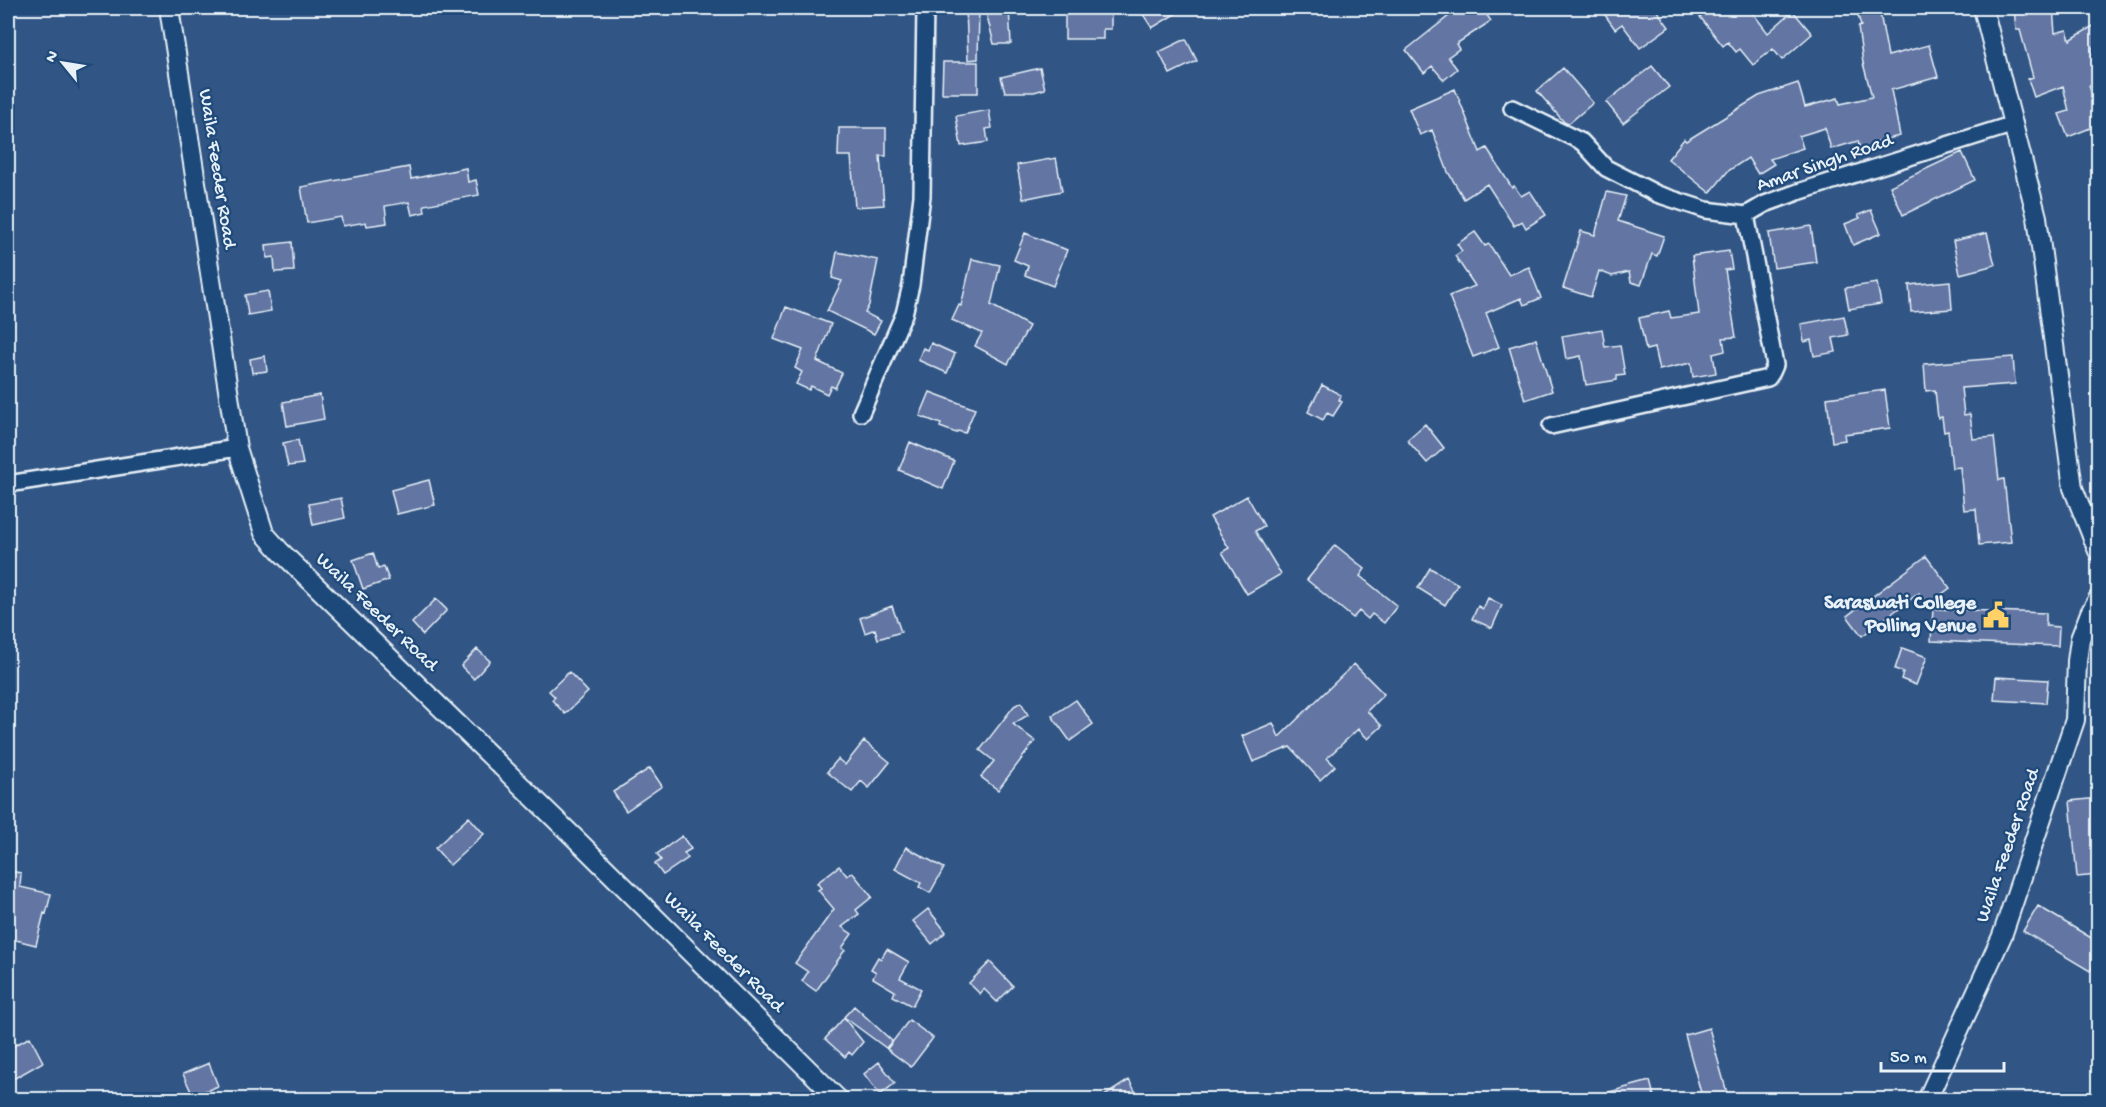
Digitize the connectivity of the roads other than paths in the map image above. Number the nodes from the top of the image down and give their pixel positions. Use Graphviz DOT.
graph roads {
  1 [pos="169,8"];
  2 [pos="925,8"];
  3 [pos="1983,8"];
  4 [pos="1512,108"];
  5 [pos="2014,124"];
  6 [pos="1746,215"];
  7 [pos="861,413"];
  8 [pos="1551,426"];
  9 [pos="237,448"];
  10 [pos="8,484"];
  11 [pos="2098,551"];
  12 [pos="2098,598"];
  13 [pos="839,1100"];
  14 [pos="1927,1100"];
  1 -- 9 [label="street, Waila Feeder Road"];
  2 -- 7 [label="street"];
  3 -- 5 [label="street"];
  4 -- 6 [label="street"];
  5 -- 6 [label="street, Amar Singh Road"];
  5 -- 11 [label="street"];
  6 -- 8 [label="street, Amar Singh Road"];
  9 -- 10 [label="street"];
  9 -- 13 [label="street, Waila Feeder Road"];
  12 -- 14 [label="street, Waila Feeder Road"];
}
